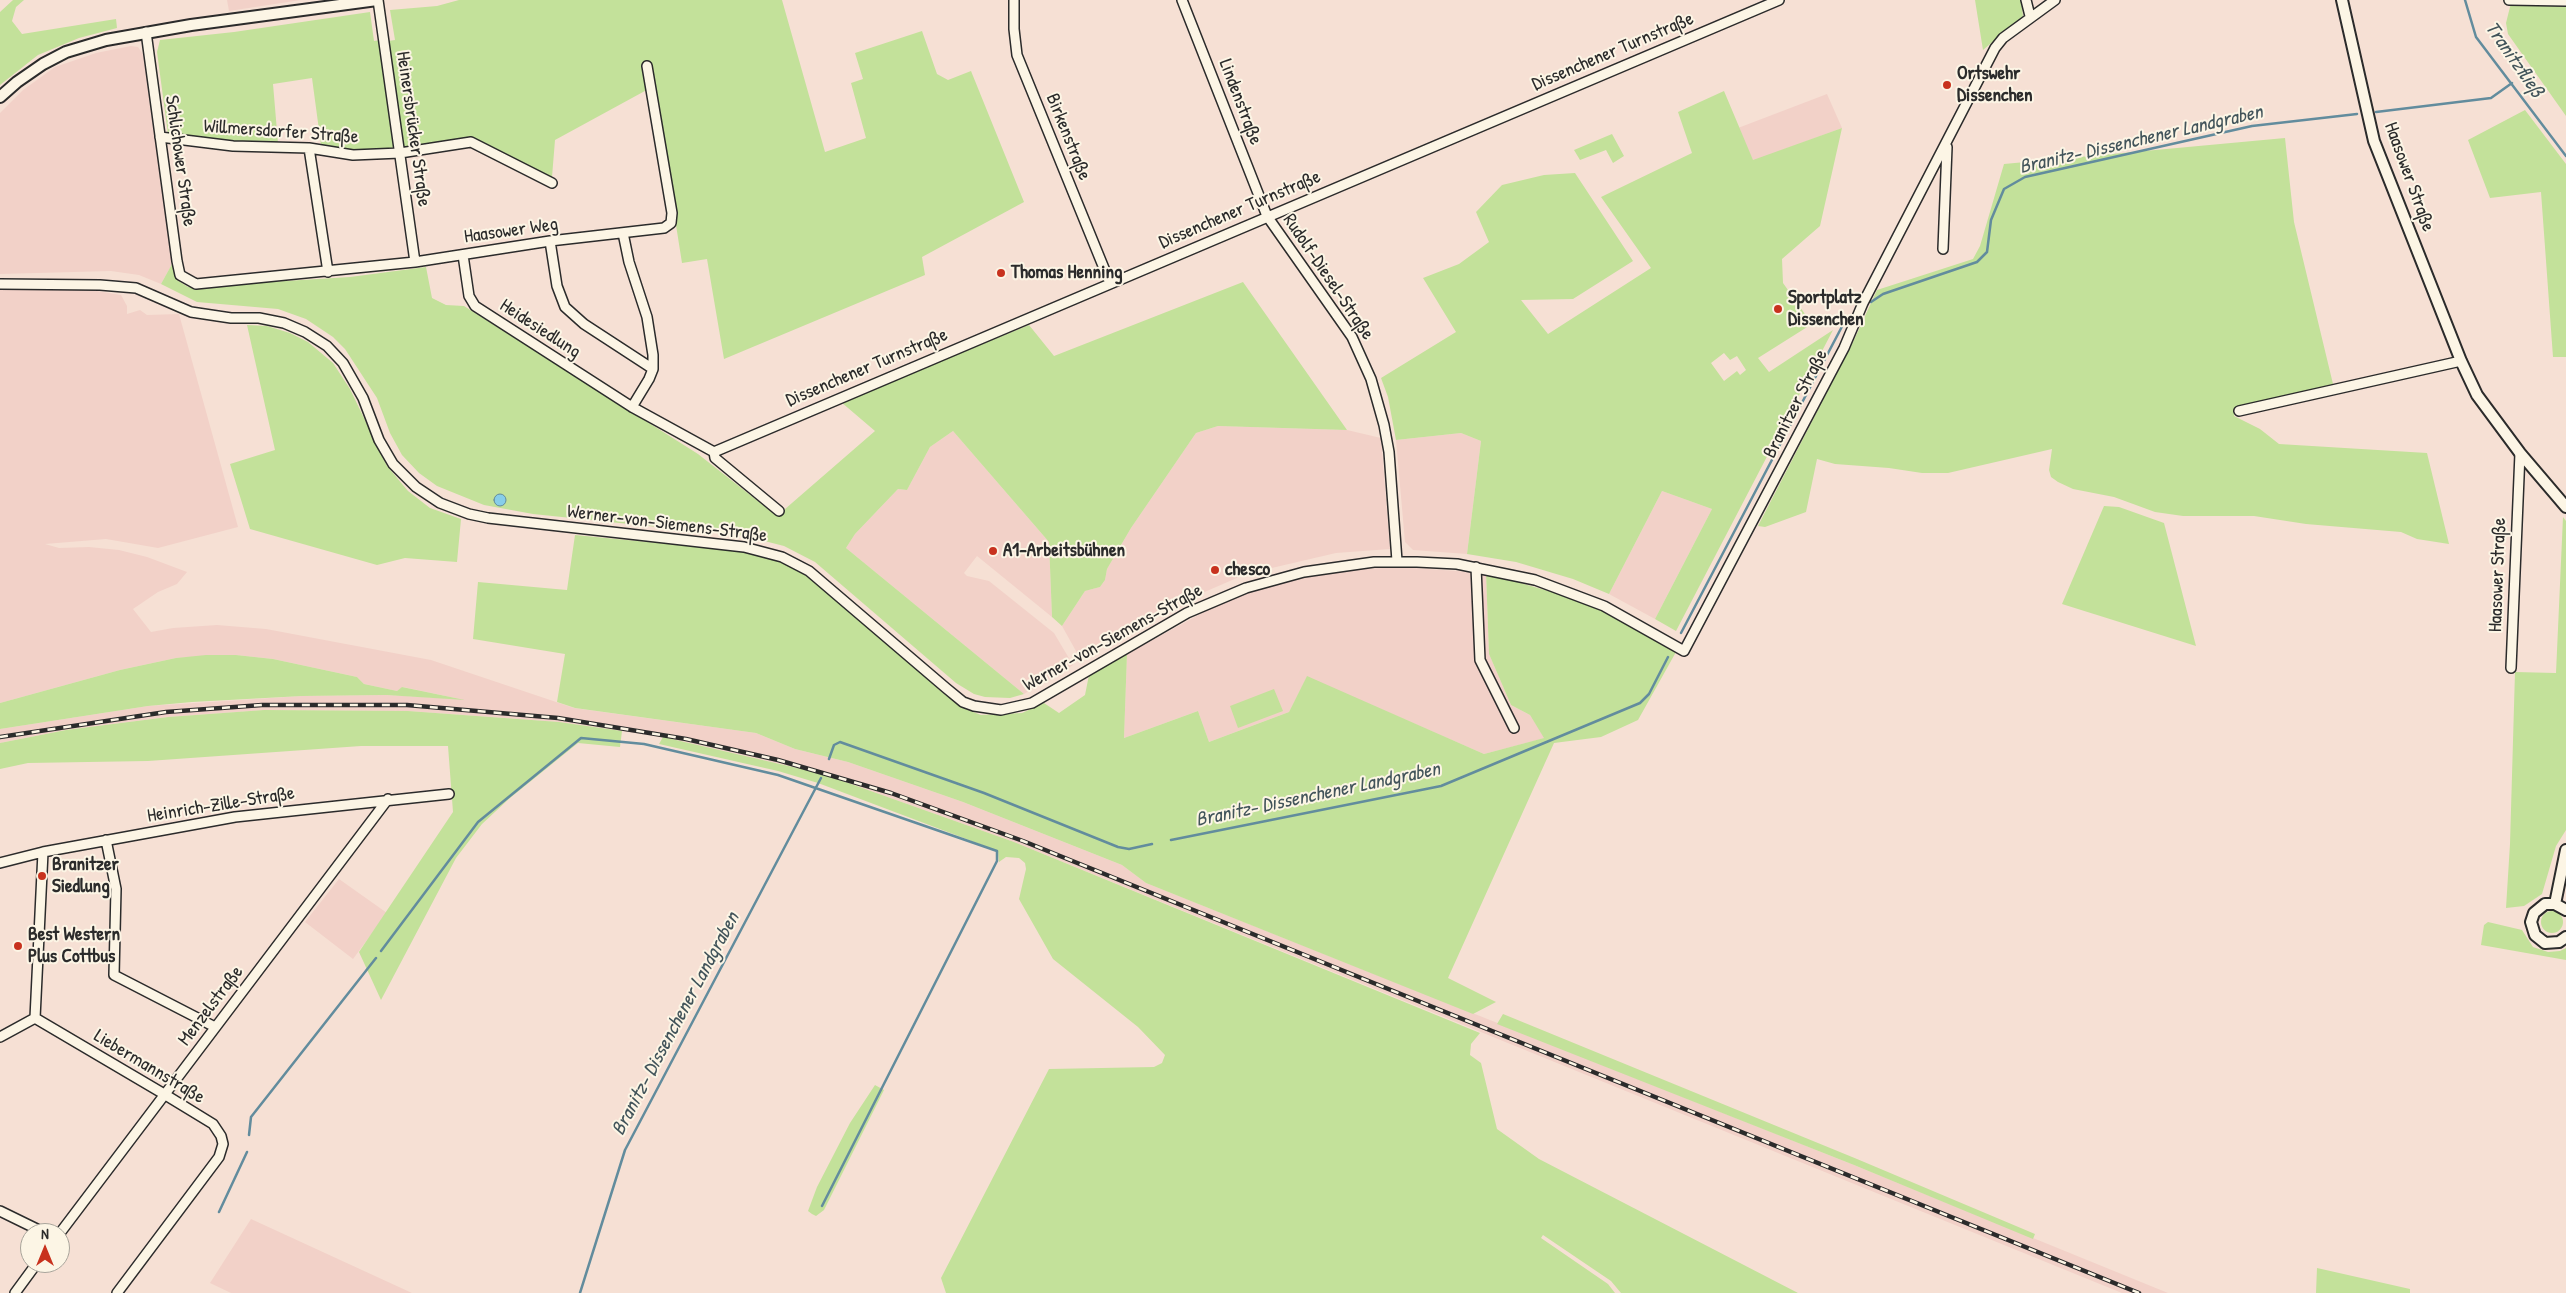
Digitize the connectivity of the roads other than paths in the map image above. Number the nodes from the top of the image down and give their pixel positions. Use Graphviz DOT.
graph roads {
  1 [pos="378,0"];
  2 [pos="1014,0"];
  3 [pos="1182,0"];
  4 [pos="1779,0"];
  5 [pos="2026,0"];
  6 [pos="2055,0"];
  7 [pos="2342,0"];
  8 [pos="2509,0"];
  9 [pos="2566,1"];
  10 [pos="2030,16"];
  11 [pos="146,32"];
  12 [pos="647,66"];
  13 [pos="0,97"];
  14 [pos="160,137"];
  15 [pos="1947,142"];
  16 [pos="309,148"];
  17 [pos="400,153"];
  18 [pos="552,183"];
  19 [pos="1267,216"];
  20 [pos="623,233"];
  21 [pos="550,241"];
  22 [pos="1943,249"];
  23 [pos="463,255"];
  24 [pos="414,262"];
  25 [pos="328,272"];
  26 [pos="1110,283"];
  27 [pos="0,284"];
  28 [pos="196,284"];
  29 [pos="2461,362"];
  30 [pos="653,369"];
  31 [pos="632,407"];
  32 [pos="2239,411"];
  33 [pos="714,452"];
  34 [pos="2520,453"];
  35 [pos="2566,507"];
  36 [pos="778,511"];
  37 [pos="1397,561"];
  38 [pos="1476,567"];
  39 [pos="1684,651"];
  40 [pos="2511,668"];
  41 [pos="1514,728"];
  42 [pos="449,794"];
  43 [pos="388,799"];
  44 [pos="106,840"];
  45 [pos="2566,850"];
  46 [pos="43,852"];
  47 [pos="0,863"];
  48 [pos="2555,904"];
  49 [pos="2566,910"];
  50 [pos="2566,937"];
  51 [pos="35,1018"];
  52 [pos="215,1027"];
  53 [pos="0,1037"];
  54 [pos="164,1094"];
  55 [pos="0,1211"];
  56 [pos="25,1223"];
  57 [pos="67,1223"];
  58 [pos="30,1273"];
  59 [pos="15,1293"];
  60 [pos="118,1293"];
  1 -- 11 [label="main road"];
  1 -- 17 [label="street, Heinersbrücker Straße"];
  2 -- 26 [label="street, Birkenstraße"];
  3 -- 19 [label="street, Lindenstraße"];
  4 -- 19 [label="street, Dissenchener Turnstraße"];
  5 -- 10 [label="street"];
  6 -- 10 [label="street, Branitzer Straße"];
  7 -- 29 [label="main road, Haasower Straße"];
  8 -- 9 [label="street"];
  10 -- 15 [label="street, Branitzer Straße"];
  11 -- 13 [label="main road"];
  11 -- 14 [label="street, Schlichower Straße"];
  12 -- 20 [label="street, Haasower Weg"];
  14 -- 16 [label="street, Willmersdorfer Straße"];
  14 -- 28 [label="street, Schlichower Straße"];
  15 -- 22 [label="street, Branitzer Straße"];
  15 -- 39 [label="street, Branitzer Straße"];
  16 -- 17 [label="street, Willmersdorfer Straße"];
  16 -- 25 [label="street"];
  17 -- 18 [label="street, Willmersdorfer Straße"];
  17 -- 24 [label="street, Heinersbrücker Straße"];
  19 -- 26 [label="street, Dissenchener Turnstraße"];
  19 -- 37 [label="street, Rudolf-Diesel-Straße"];
  20 -- 21 [label="street, Haasower Weg"];
  20 -- 30 [label="street"];
  21 -- 23 [label="street, Haasower Weg"];
  21 -- 30 [label="street, Heidesiedlung"];
  23 -- 24 [label="street, Haasower Weg"];
  23 -- 31 [label="street, Heidesiedlung"];
  24 -- 25 [label="street, Haasower Weg"];
  25 -- 28 [label="street, Haasower Weg"];
  26 -- 33 [label="street, Dissenchener Turnstraße"];
  27 -- 37 [label="street, Werner-von-Siemens-Straße"];
  29 -- 32 [label="street"];
  29 -- 34 [label="main road, Haasower Straße"];
  30 -- 31 [label="street"];
  31 -- 33 [label="street, Heidesiedlung"];
  33 -- 36 [label="street, Heidesiedlung"];
  34 -- 35 [label="main road, Haasower Straße"];
  34 -- 40 [label="street, Haasower Straße"];
  37 -- 38 [label="street, Werner-von-Siemens-Straße"];
  38 -- 39 [label="street, Werner-von-Siemens-Straße"];
  38 -- 41 [label="street"];
  42 -- 43 [label="street, Heinrich-Zille-Straße"];
  43 -- 44 [label="street, Heinrich-Zille-Straße"];
  43 -- 52 [label="street, Menzelstraße"];
  44 -- 46 [label="street, Heinrich-Zille-Straße"];
  44 -- 52 [label="street"];
  45 -- 48 [label="main road"];
  46 -- 47 [label="street, Heinrich-Zille-Straße"];
  46 -- 51 [label="street"];
  48 -- 49 [label="main road"];
  48 -- 50 [label="main road"];
  51 -- 53 [label="street"];
  51 -- 54 [label="street, Liebermannstraße"];
  52 -- 54 [label="street, Menzelstraße"];
  54 -- 57 [label="street, Menzelstraße"];
  54 -- 60 [label="street, Liebermannstraße"];
  55 -- 56 [label="street"];
  58 -- 59 [label="street"];
}
